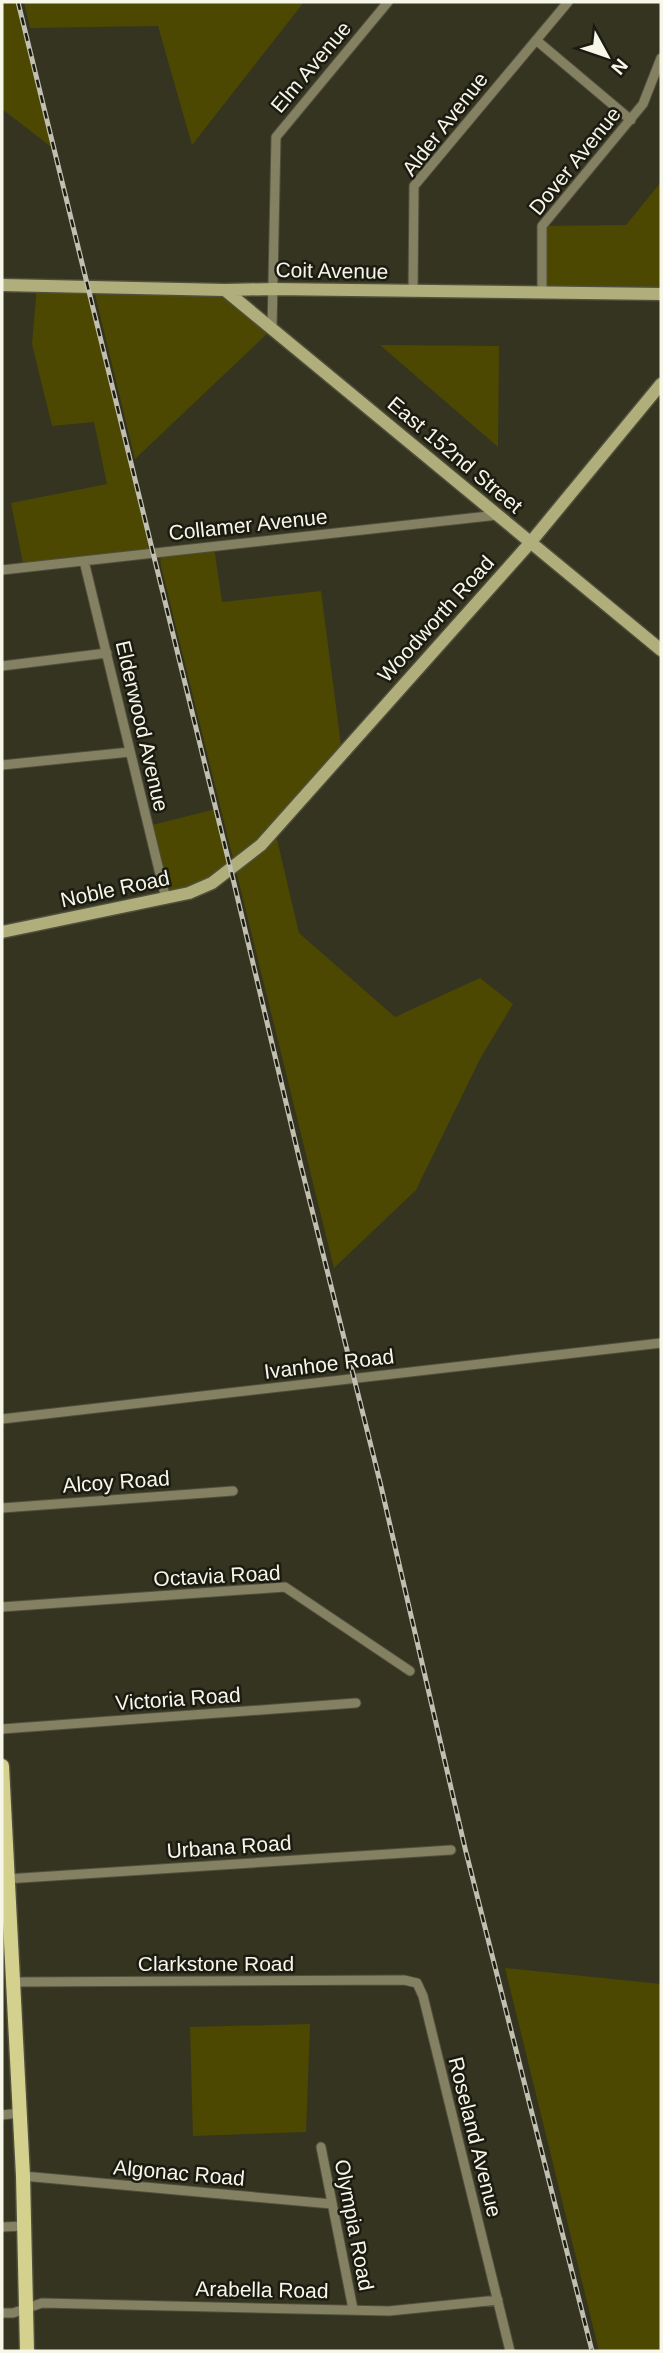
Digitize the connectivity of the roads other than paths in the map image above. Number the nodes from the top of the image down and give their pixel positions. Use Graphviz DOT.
graph roads {
  1 [pos="388,2"];
  2 [pos="568,2"];
  3 [pos="536,40"];
  4 [pos="661,58"];
  5 [pos="658,74"];
  6 [pos="631,120"];
  7 [pos="2,285"];
  8 [pos="274,289"];
  9 [pos="225,290"];
  10 [pos="413,292"];
  11 [pos="542,292"];
  12 [pos="661,294"];
  13 [pos="272,329"];
  14 [pos="661,384"];
  15 [pos="498,515"];
  16 [pos="530,543"];
  17 [pos="84,561"];
  18 [pos="2,570"];
  19 [pos="661,650"];
  20 [pos="107,653"];
  21 [pos="2,666"];
  22 [pos="130,752"];
  23 [pos="2,765"];
  24 [pos="231,869"];
  25 [pos="166,899"];
  26 [pos="2,932"];
  27 [pos="661,1343"];
  28 [pos="2,1419"];
  29 [pos="233,1491"];
  30 [pos="2,1508"];
  31 [pos="2,1607"];
  32 [pos="410,1671"];
  33 [pos="356,1703"];
  34 [pos="2,1729"];
  35 [pos="2,1766"];
  36 [pos="451,1850"];
  37 [pos="5,1879"];
  38 [pos="15,1982"];
  39 [pos="417,1983"];
  40 [pos="8,2006"];
  41 [pos="20,2113"];
  42 [pos="2,2115"];
  43 [pos="321,2147"];
  44 [pos="23,2176"];
  45 [pos="332,2204"];
  46 [pos="25,2226"];
  47 [pos="2,2227"];
  48 [pos="498,2300"];
  49 [pos="26,2309"];
  50 [pos="353,2309"];
  51 [pos="2,2313"];
  52 [pos="27,2351"];
  53 [pos="510,2351"];
  1 -- 8 [label="street, Elm Avenue"];
  2 -- 3 [label="street, Alder Avenue"];
  3 -- 6 [label="street"];
  3 -- 10 [label="street, Alder Avenue"];
  4 -- 5 [label="street, Dover Avenue"];
  5 -- 6 [label="street, Dover Avenue"];
  6 -- 11 [label="street, Dover Avenue"];
  7 -- 9 [label="street, Coit Avenue"];
  8 -- 9 [label="street, Coit Avenue"];
  8 -- 10 [label="street, Coit Avenue"];
  8 -- 13 [label="street, Elm Avenue"];
  9 -- 13 [label="street, East 152nd Street"];
  10 -- 11 [label="street, Coit Avenue"];
  11 -- 12 [label="street, Coit Avenue"];
  13 -- 15 [label="street, East 152nd Street"];
  14 -- 16 [label="street, Woodworth Road"];
  15 -- 16 [label="street, East 152nd Street"];
  15 -- 17 [label="street, Collamer Avenue"];
  16 -- 19 [label="street, East 152nd Street"];
  16 -- 24 [label="street, Woodworth Road"];
  17 -- 18 [label="street, Collamer Avenue"];
  17 -- 20 [label="street, Elderwood Avenue"];
  20 -- 21 [label="street"];
  20 -- 22 [label="street, Elderwood Avenue"];
  22 -- 23 [label="street"];
  22 -- 25 [label="street, Elderwood Avenue"];
  24 -- 25 [label="street, Noble Road"];
  25 -- 26 [label="street, Noble Road"];
  27 -- 28 [label="street, Ivanhoe Road"];
  29 -- 30 [label="street, Alcoy Road"];
  31 -- 32 [label="street, Octavia Road"];
  33 -- 34 [label="street, Victoria Road"];
  35 -- 37 [label="main road"];
  36 -- 37 [label="street, Urbana Road"];
  37 -- 38 [label="main road"];
  38 -- 39 [label="street, Clarkstone Road"];
  38 -- 40 [label="main road"];
  39 -- 48 [label="street, Roseland Avenue"];
  40 -- 41 [label="main road"];
  41 -- 42 [label="street"];
  41 -- 44 [label="main road"];
  43 -- 45 [label="street, Olympia Road"];
  44 -- 45 [label="street, Algonac Road"];
  44 -- 46 [label="main road"];
  45 -- 50 [label="street, Olympia Road"];
  46 -- 47 [label="street"];
  46 -- 49 [label="main road"];
  48 -- 50 [label="street, Arabella Road"];
  48 -- 53 [label="street, Roseland Avenue"];
  49 -- 50 [label="street, Arabella Road"];
  49 -- 51 [label="street, Arabella Road"];
  49 -- 52 [label="main road"];
}
